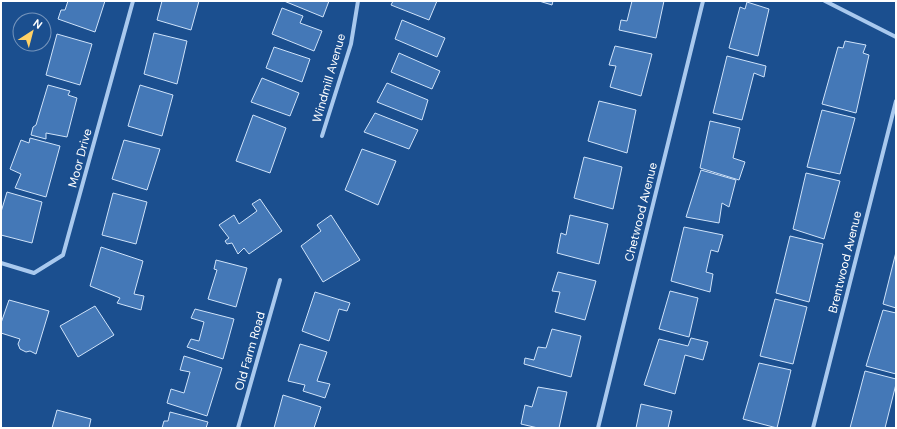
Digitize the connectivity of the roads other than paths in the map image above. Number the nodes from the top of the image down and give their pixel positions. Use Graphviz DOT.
graph roads {
  1 [pos="133,1"];
  2 [pos="358,1"];
  3 [pos="703,1"];
  4 [pos="825,1"];
  5 [pos="896,37"];
  6 [pos="896,101"];
  7 [pos="322,136"];
  8 [pos="1,263"];
  9 [pos="280,280"];
  10 [pos="238,428"];
  11 [pos="598,428"];
  12 [pos="813,428"];
  1 -- 8 [label="street, Moor Drive"];
  2 -- 7 [label="street, Windmill Avenue"];
  3 -- 11 [label="street, Chetwood Avenue"];
  4 -- 5 [label="street"];
  6 -- 12 [label="street, Brentwood Avenue"];
  9 -- 10 [label="street, Old Farm Road"];
}
